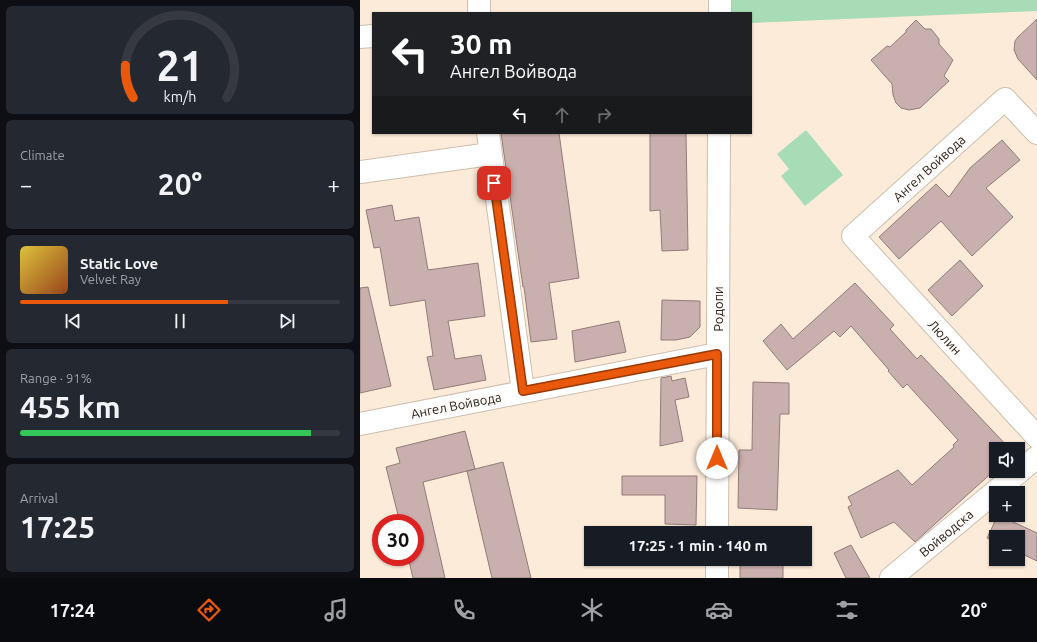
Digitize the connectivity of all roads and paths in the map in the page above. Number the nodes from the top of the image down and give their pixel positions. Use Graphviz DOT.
graph roads {
  1 [pos="479,0"];
  2 [pos="720,0"];
  3 [pos="479,12"];
  4 [pos="720,12"];
  5 [pos="372,36"];
  6 [pos="360,37"];
  7 [pos="1037,133"];
  8 [pos="719,134"];
  9 [pos="489,143"];
  10 [pos="360,172"];
  11 [pos="853,236"];
  12 [pos="717,354"];
  13 [pos="523,391"];
  14 [pos="360,424"];
  15 [pos="1037,437"];
  16 [pos="1037,457"];
  17 [pos="717,526"];
  18 [pos="717,566"];
  19 [pos="717,578"];
  20 [pos="891,578"];
  1 -- 3 [label="street"];
  2 -- 4 [label="street"];
  5 -- 6 [label="street"];
  7 -- 11 [label="street, Ангел Войвода"];
  8 -- 12 [label="street, Родопи"];
  9 -- 10 [label="street"];
  9 -- 13 [label="street"];
  11 -- 15 [label="street, Люлин"];
  12 -- 13 [label="street, Ангел Войвода"];
  12 -- 17 [label="street, Родопи"];
  13 -- 14 [label="street, Ангел Войвода"];
  16 -- 20 [label="street, Войводска"];
  18 -- 19 [label="street"];
}
